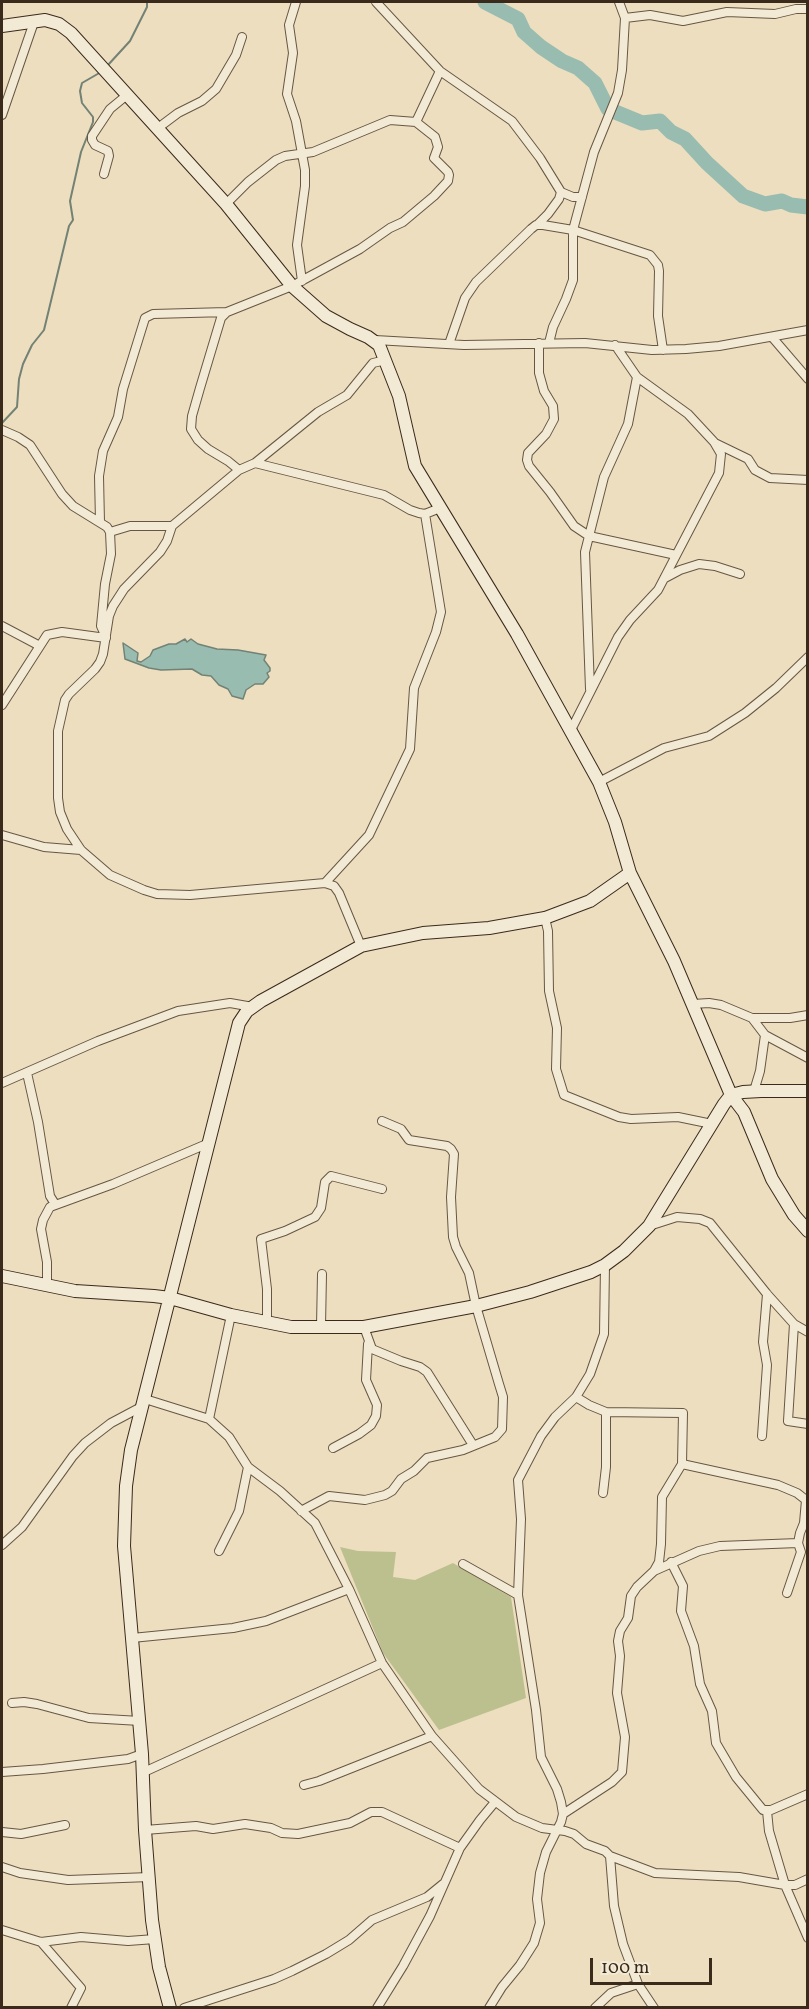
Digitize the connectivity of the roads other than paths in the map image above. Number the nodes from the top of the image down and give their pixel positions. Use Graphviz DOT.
graph roads {
  1 [pos="296,2"];
  2 [pos="376,2"];
  3 [pos="619,2"];
  4 [pos="807,9"];
  5 [pos="625,18"];
  6 [pos="34,22"];
  7 [pos="2,26"];
  8 [pos="242,37"];
  9 [pos="440,71"];
  10 [pos="127,95"];
  11 [pos="2,115"];
  12 [pos="416,122"];
  13 [pos="158,128"];
  14 [pos="303,154"];
  15 [pos="104,174"];
  16 [pos="561,192"];
  17 [pos="582,197"];
  18 [pos="226,204"];
  19 [pos="536,225"];
  20 [pos="573,230"];
  21 [pos="297,283"];
  22 [pos="227,312"];
  23 [pos="807,330"];
  24 [pos="772,337"];
  25 [pos="375,340"];
  26 [pos="544,343"];
  27 [pos="449,344"];
  28 [pos="615,345"];
  29 [pos="663,350"];
  30 [pos="386,360"];
  31 [pos="637,377"];
  32 [pos="807,379"];
  33 [pos="2,430"];
  34 [pos="714,442"];
  35 [pos="255,463"];
  36 [pos="239,471"];
  37 [pos="807,480"];
  38 [pos="440,508"];
  39 [pos="425,514"];
  40 [pos="100,522"];
  41 [pos="172,526"];
  42 [pos="110,532"];
  43 [pos="589,536"];
  44 [pos="676,555"];
  45 [pos="740,574"];
  46 [pos="664,579"];
  47 [pos="2,626"];
  48 [pos="106,638"];
  49 [pos="38,645"];
  50 [pos="807,657"];
  51 [pos="590,689"];
  52 [pos="2,705"];
  53 [pos="571,730"];
  54 [pos="600,782"];
  55 [pos="2,835"];
  56 [pos="81,850"];
  57 [pos="630,873"];
  58 [pos="325,883"];
  59 [pos="545,918"];
  60 [pos="361,946"];
  61 [pos="693,1004"];
  62 [pos="253,1007"];
  63 [pos="807,1015"];
  64 [pos="752,1018"];
  65 [pos="765,1035"];
  66 [pos="807,1058"];
  67 [pos="27,1073"];
  68 [pos="2,1083"];
  69 [pos="754,1091"];
  70 [pos="807,1091"];
  71 [pos="731,1095"];
  72 [pos="382,1121"];
  73 [pos="712,1124"];
  74 [pos="209,1143"];
  75 [pos="382,1189"];
  76 [pos="55,1204"];
  77 [pos="649,1226"];
  78 [pos="807,1232"];
  79 [pos="605,1265"];
  80 [pos="322,1274"];
  81 [pos="2,1275"];
  82 [pos="47,1286"];
  83 [pos="766,1294"];
  84 [pos="170,1298"];
  85 [pos="476,1306"];
  86 [pos="231,1315"];
  87 [pos="267,1323"];
  88 [pos="794,1324"];
  89 [pos="321,1326"];
  90 [pos="364,1328"];
  91 [pos="807,1332"];
  92 [pos="368,1340"];
  93 [pos="576,1397"];
  94 [pos="144,1403"];
  95 [pos="606,1412"];
  96 [pos="209,1419"];
  97 [pos="807,1424"];
  98 [pos="762,1436"];
  99 [pos="473,1445"];
  100 [pos="333,1448"];
  101 [pos="682,1464"];
  102 [pos="248,1467"];
  103 [pos="603,1492"];
  104 [pos="807,1501"];
  105 [pos="301,1510"];
  106 [pos="798,1543"];
  107 [pos="2,1545"];
  108 [pos="219,1551"];
  109 [pos="671,1562"];
  110 [pos="463,1564"];
  111 [pos="654,1571"];
  112 [pos="349,1589"];
  113 [pos="787,1593"];
  114 [pos="518,1595"];
  115 [pos="132,1638"];
  116 [pos="382,1663"];
  117 [pos="12,1703"];
  118 [pos="140,1721"];
  119 [pos="432,1736"];
  120 [pos="142,1754"];
  121 [pos="2,1772"];
  122 [pos="144,1772"];
  123 [pos="304,1785"];
  124 [pos="807,1794"];
  125 [pos="495,1802"];
  126 [pos="767,1811"];
  127 [pos="563,1814"];
  128 [pos="65,1825"];
  129 [pos="145,1830"];
  130 [pos="556,1830"];
  131 [pos="2,1832"];
  132 [pos="460,1848"];
  133 [pos="610,1856"];
  134 [pos="2,1867"];
  135 [pos="150,1877"];
  136 [pos="807,1879"];
  137 [pos="442,1884"];
  138 [pos="785,1885"];
  139 [pos="2,1930"];
  140 [pos="155,1938"];
  141 [pos="807,1938"];
  142 [pos="41,1942"];
  143 [pos="638,1984"];
  144 [pos="611,1993"];
  145 [pos="493,2006"];
  146 [pos="71,2007"];
  147 [pos="170,2007"];
  148 [pos="184,2007"];
  149 [pos="376,2007"];
  150 [pos="594,2007"];
  151 [pos="608,2007"];
  152 [pos="654,2007"];
  1 -- 14 [label="street"];
  2 -- 9 [label="street"];
  3 -- 5 [label="street"];
  4 -- 5 [label="street"];
  5 -- 17 [label="street"];
  6 -- 7 [label="street"];
  6 -- 10 [label="street"];
  6 -- 11 [label="street"];
  8 -- 13 [label="street"];
  9 -- 12 [label="street"];
  9 -- 16 [label="street"];
  10 -- 13 [label="street"];
  10 -- 15 [label="street"];
  12 -- 14 [label="street"];
  12 -- 21 [label="street"];
  13 -- 18 [label="street"];
  14 -- 18 [label="street"];
  14 -- 21 [label="street"];
  16 -- 17 [label="street"];
  16 -- 19 [label="street"];
  17 -- 20 [label="street"];
  18 -- 21 [label="street"];
  19 -- 20 [label="street"];
  19 -- 27 [label="street"];
  20 -- 26 [label="street"];
  20 -- 29 [label="street"];
  21 -- 22 [label="street"];
  21 -- 25 [label="street"];
  22 -- 36 [label="street"];
  22 -- 40 [label="street"];
  23 -- 24 [label="street"];
  24 -- 29 [label="street"];
  24 -- 32 [label="street"];
  25 -- 27 [label="street"];
  25 -- 30 [label="street"];
  26 -- 27 [label="street"];
  26 -- 28 [label="street"];
  26 -- 43 [label="street"];
  28 -- 29 [label="street"];
  28 -- 31 [label="street"];
  30 -- 35 [label="street"];
  30 -- 38 [label="street"];
  31 -- 34 [label="street"];
  31 -- 43 [label="street"];
  33 -- 40 [label="street"];
  34 -- 37 [label="street"];
  34 -- 44 [label="street"];
  35 -- 36 [label="street"];
  35 -- 39 [label="street"];
  36 -- 41 [label="street"];
  38 -- 39 [label="street"];
  38 -- 53 [label="street"];
  39 -- 58 [label="street"];
  40 -- 42 [label="street"];
  41 -- 42 [label="street"];
  41 -- 48 [label="street"];
  42 -- 48 [label="street"];
  43 -- 44 [label="street"];
  43 -- 51 [label="street"];
  44 -- 46 [label="street"];
  45 -- 46 [label="street"];
  46 -- 51 [label="street"];
  47 -- 49 [label="street"];
  48 -- 49 [label="street"];
  48 -- 56 [label="street"];
  49 -- 52 [label="street"];
  50 -- 54 [label="street"];
  51 -- 53 [label="street"];
  53 -- 54 [label="street"];
  54 -- 57 [label="street"];
  55 -- 56 [label="street"];
  56 -- 58 [label="street"];
  57 -- 59 [label="street"];
  57 -- 61 [label="street"];
  58 -- 60 [label="street"];
  59 -- 60 [label="street"];
  59 -- 73 [label="street"];
  60 -- 62 [label="street"];
  61 -- 64 [label="street"];
  61 -- 71 [label="street"];
  62 -- 67 [label="street"];
  62 -- 74 [label="street"];
  63 -- 64 [label="street"];
  64 -- 65 [label="street"];
  65 -- 66 [label="street"];
  65 -- 69 [label="street"];
  67 -- 68 [label="street"];
  67 -- 76 [label="street"];
  69 -- 70 [label="street"];
  69 -- 71 [label="street"];
  71 -- 73 [label="street"];
  71 -- 78 [label="street"];
  72 -- 85 [label="street"];
  73 -- 77 [label="street"];
  74 -- 76 [label="street"];
  74 -- 84 [label="street"];
  75 -- 87 [label="street"];
  76 -- 82 [label="street"];
  77 -- 79 [label="street"];
  77 -- 83 [label="street"];
  79 -- 85 [label="street"];
  79 -- 93 [label="street"];
  80 -- 89 [label="street"];
  81 -- 82 [label="street"];
  82 -- 84 [label="street"];
  83 -- 88 [label="street"];
  83 -- 98 [label="street"];
  84 -- 86 [label="street"];
  84 -- 94 [label="street"];
  85 -- 90 [label="street"];
  85 -- 99 [label="street"];
  86 -- 87 [label="street"];
  86 -- 96 [label="street"];
  87 -- 89 [label="street"];
  88 -- 91 [label="street"];
  88 -- 97 [label="street"];
  89 -- 90 [label="street"];
  90 -- 92 [label="street"];
  92 -- 99 [label="street"];
  92 -- 100 [label="street"];
  93 -- 95 [label="street"];
  93 -- 114 [label="street"];
  94 -- 96 [label="street"];
  94 -- 107 [label="street"];
  94 -- 115 [label="street"];
  95 -- 101 [label="street"];
  95 -- 103 [label="street"];
  96 -- 102 [label="street"];
  99 -- 105 [label="street"];
  101 -- 104 [label="street"];
  101 -- 111 [label="street"];
  102 -- 105 [label="street"];
  102 -- 108 [label="street"];
  104 -- 106 [label="street"];
  105 -- 112 [label="street"];
  106 -- 109 [label="street"];
  106 -- 113 [label="street"];
  109 -- 111 [label="street"];
  109 -- 126 [label="street"];
  110 -- 114 [label="street"];
  111 -- 127 [label="street"];
  112 -- 115 [label="street"];
  112 -- 116 [label="street"];
  114 -- 127 [label="street"];
  115 -- 118 [label="street"];
  116 -- 119 [label="street"];
  116 -- 122 [label="street"];
  117 -- 118 [label="street"];
  118 -- 120 [label="street"];
  119 -- 123 [label="street"];
  119 -- 125 [label="street"];
  120 -- 121 [label="street"];
  120 -- 122 [label="street"];
  122 -- 129 [label="street"];
  124 -- 126 [label="street"];
  125 -- 130 [label="street"];
  125 -- 132 [label="street"];
  126 -- 138 [label="street"];
  127 -- 130 [label="street"];
  128 -- 131 [label="street"];
  129 -- 132 [label="street"];
  129 -- 135 [label="street"];
  130 -- 133 [label="street"];
  130 -- 145 [label="street"];
  132 -- 137 [label="street"];
  133 -- 138 [label="street"];
  133 -- 143 [label="street"];
  134 -- 135 [label="street"];
  135 -- 140 [label="street"];
  136 -- 138 [label="street"];
  137 -- 148 [label="street"];
  137 -- 149 [label="street"];
  138 -- 141 [label="street"];
  139 -- 142 [label="street"];
  140 -- 142 [label="street"];
  140 -- 147 [label="street"];
  142 -- 146 [label="street"];
  143 -- 144 [label="street"];
  143 -- 152 [label="street"];
  144 -- 150 [label="street"];
  144 -- 151 [label="street"];
}
